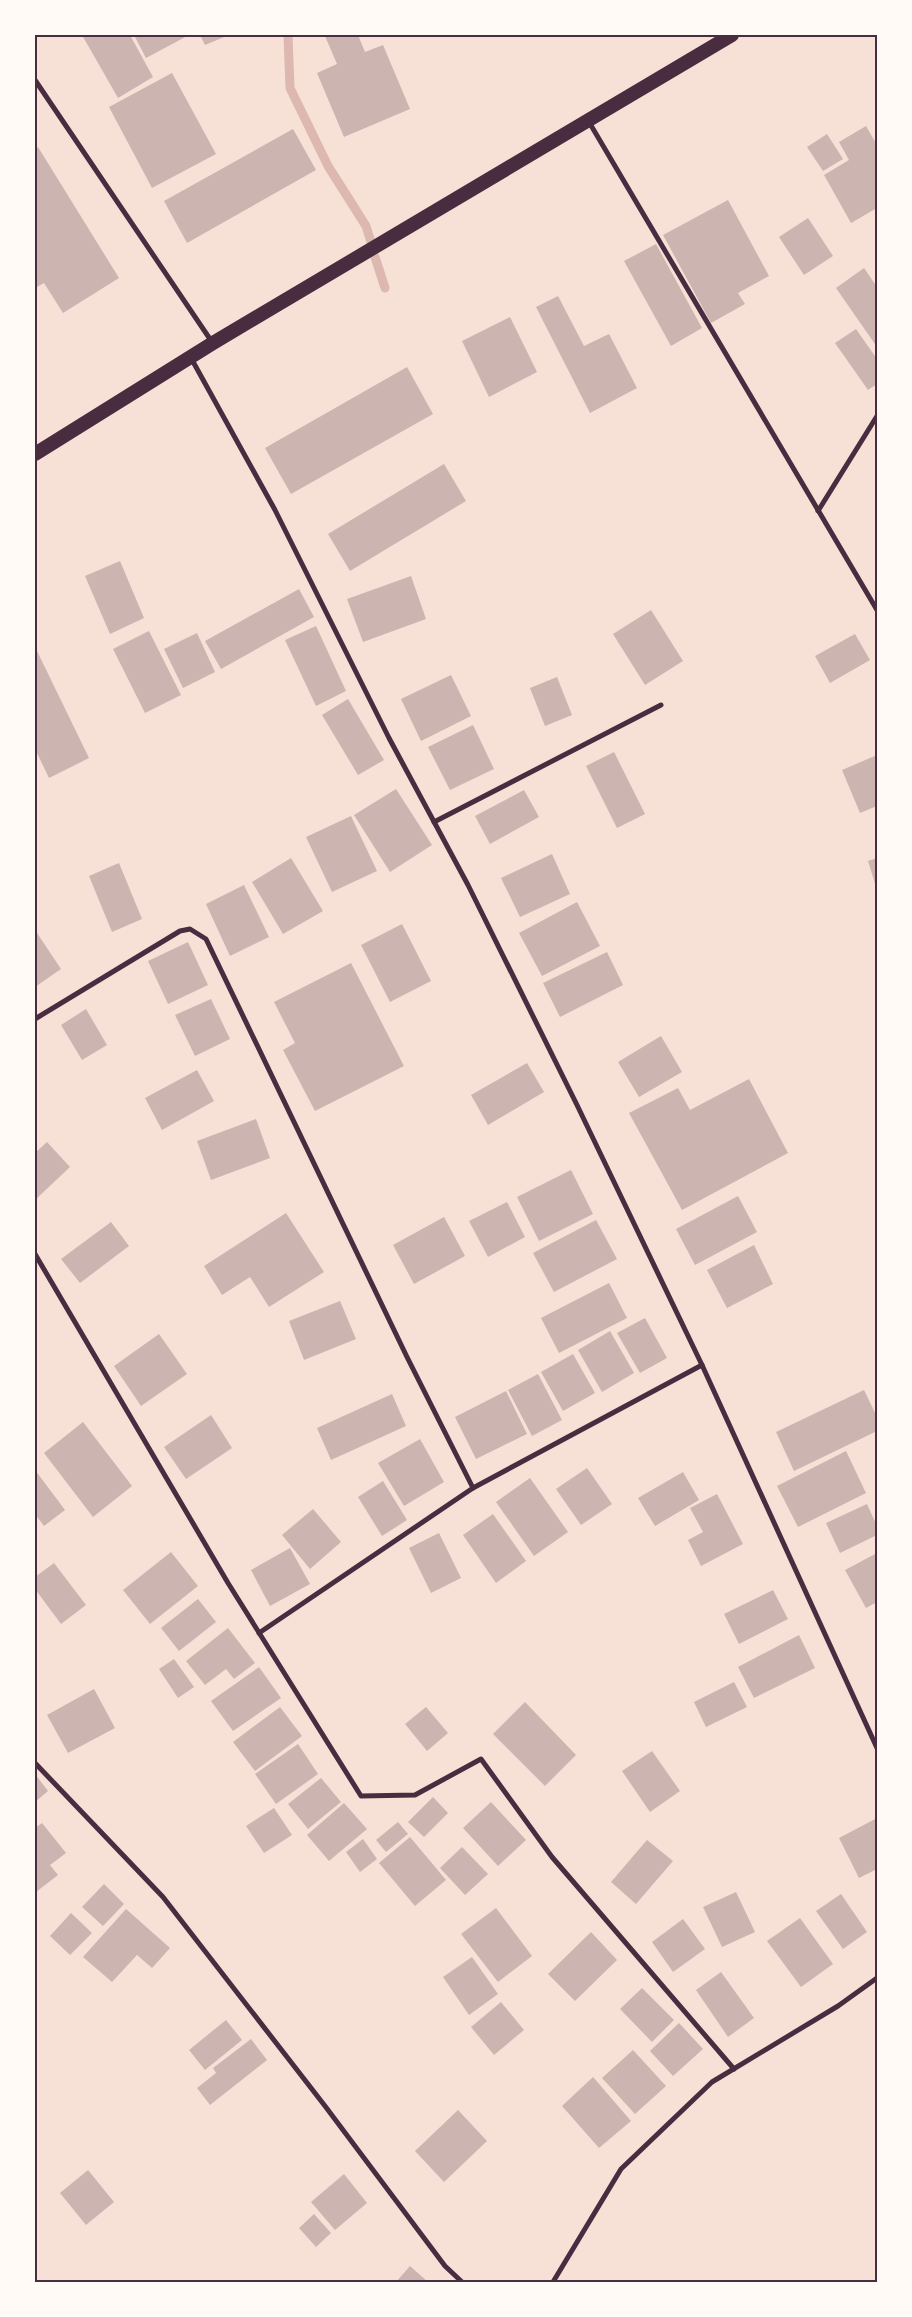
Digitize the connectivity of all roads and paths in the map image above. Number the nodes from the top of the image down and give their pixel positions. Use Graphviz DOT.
graph roads {
  1 [pos="732,35"];
  2 [pos="35,80"];
  3 [pos="588,120"];
  4 [pos="213,343"];
  5 [pos="191,357"];
  6 [pos="877,416"];
  7 [pos="35,454"];
  8 [pos="818,511"];
  9 [pos="877,610"];
  10 [pos="661,705"];
  11 [pos="434,822"];
  12 [pos="35,1019"];
  13 [pos="35,1254"];
  14 [pos="702,1365"];
  15 [pos="473,1488"];
  16 [pos="259,1633"];
  17 [pos="877,1748"];
  18 [pos="35,1763"];
  19 [pos="877,1978"];
  20 [pos="734,2070"];
  21 [pos="462,2282"];
  22 [pos="553,2282"];
  1 -- 3 [label="highway"];
  2 -- 4 [label="street"];
  3 -- 4 [label="highway"];
  3 -- 8 [label="street"];
  4 -- 5 [label="highway"];
  5 -- 7 [label="highway"];
  5 -- 11 [label="street"];
  6 -- 8 [label="street"];
  8 -- 9 [label="street"];
  10 -- 11 [label="street"];
  11 -- 14 [label="street"];
  12 -- 15 [label="street"];
  13 -- 16 [label="street"];
  14 -- 15 [label="street"];
  14 -- 17 [label="street"];
  15 -- 16 [label="street"];
  16 -- 20 [label="street"];
  18 -- 21 [label="street"];
  19 -- 20 [label="street"];
  20 -- 22 [label="street"];
}
